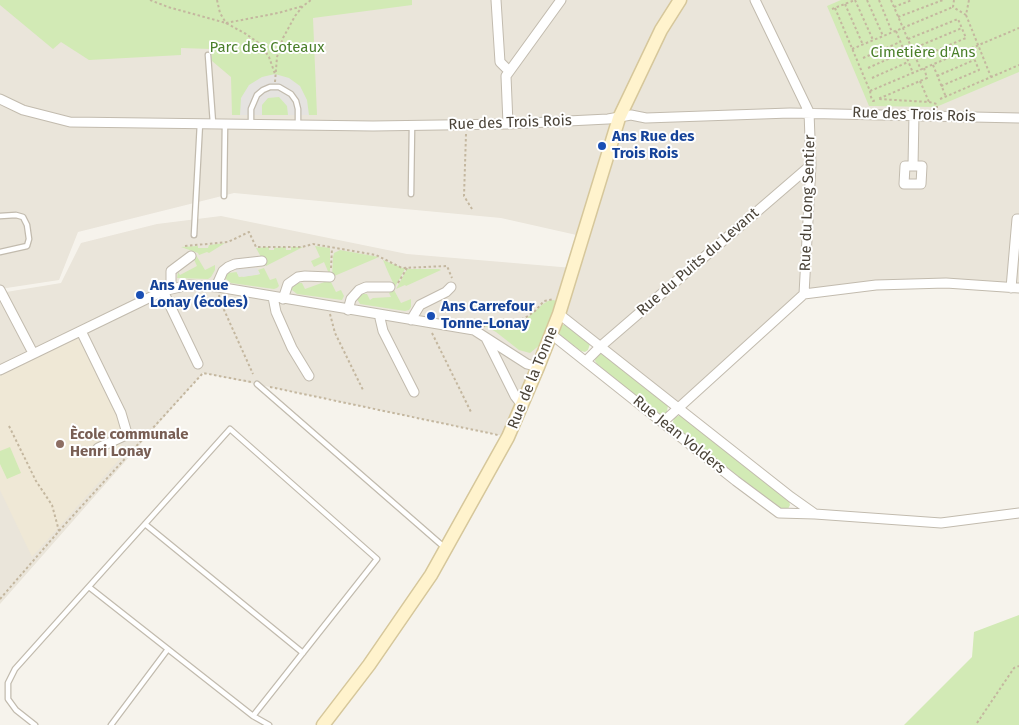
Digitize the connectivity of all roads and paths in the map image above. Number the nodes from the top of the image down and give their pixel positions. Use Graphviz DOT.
graph roads {
  1 [pos="150,0"];
  2 [pos="217,0"];
  3 [pos="311,0"];
  4 [pos="496,0"];
  5 [pos="562,0"];
  6 [pos="680,0"];
  7 [pos="755,0"];
  8 [pos="855,0"];
  9 [pos="867,0"];
  10 [pos="879,0"];
  11 [pos="891,0"];
  12 [pos="912,0"];
  13 [pos="943,0"];
  14 [pos="954,0"];
  15 [pos="969,0"];
  16 [pos="845,4"];
  17 [pos="303,6"];
  18 [pos="894,7"];
  19 [pos="953,7"];
  20 [pos="835,8"];
  21 [pos="832,10"];
  22 [pos="966,15"];
  23 [pos="898,17"];
  24 [pos="226,23"];
  25 [pos="903,28"];
  26 [pos="962,28"];
  27 [pos="1019,28"];
  28 [pos="896,31"];
  29 [pos="892,32"];
  30 [pos="882,36"];
  31 [pos="908,39"];
  32 [pos="873,40"];
  33 [pos="900,42"];
  34 [pos="862,45"];
  35 [pos="978,46"];
  36 [pos="852,49"];
  37 [pos="912,49"];
  38 [pos="970,49"];
  39 [pos="904,52"];
  40 [pos="208,55"];
  41 [pos="863,58"];
  42 [pos="916,60"];
  43 [pos="975,60"];
  44 [pos="908,62"];
  45 [pos="933,65"];
  46 [pos="1019,65"];
  47 [pos="868,68"];
  48 [pos="922,69"];
  49 [pos="509,71"];
  50 [pos="913,73"];
  51 [pos="937,76"];
  52 [pos="991,77"];
  53 [pos="872,78"];
  54 [pos="920,81"];
  55 [pos="941,86"];
  56 [pos="870,91"];
  57 [pos="946,97"];
  58 [pos="878,99"];
  59 [pos="940,99"];
  60 [pos="1,100"];
  61 [pos="929,102"];
  62 [pos="809,112"];
  63 [pos="914,114"];
  64 [pos="938,115"];
  65 [pos="619,118"];
  66 [pos="1019,118"];
  67 [pos="200,123"];
  68 [pos="213,123"];
  69 [pos="225,124"];
  70 [pos="251,124"];
  71 [pos="298,124"];
  72 [pos="508,124"];
  73 [pos="466,125"];
  74 [pos="412,126"];
  75 [pos="812,165"];
  76 [pos="913,166"];
  77 [pos="411,194"];
  78 [pos="224,196"];
  79 [pos="472,209"];
  80 [pos="0,216"];
  81 [pos="1018,219"];
  82 [pos="194,235"];
  83 [pos="185,246"];
  84 [pos="332,248"];
  85 [pos="0,252"];
  86 [pos="192,256"];
  87 [pos="262,261"];
  88 [pos="407,268"];
  89 [pos="330,277"];
  90 [pos="217,287"];
  91 [pos="451,287"];
  92 [pos="390,288"];
  93 [pos="1015,288"];
  94 [pos="0,290"];
  95 [pos="167,290"];
  96 [pos="804,294"];
  97 [pos="273,297"];
  98 [pos="283,298"];
  99 [pos="329,306"];
  100 [pos="561,308"];
  101 [pos="348,310"];
  102 [pos="379,314"];
  103 [pos="411,320"];
  104 [pos="428,324"];
  105 [pos="81,331"];
  106 [pos="551,334"];
  107 [pos="483,335"];
  108 [pos="601,346"];
  109 [pos="33,353"];
  110 [pos="586,361"];
  111 [pos="198,364"];
  112 [pos="538,367"];
  113 [pos="0,370"];
  114 [pos="253,374"];
  115 [pos="309,376"];
  116 [pos="257,384"];
  117 [pos="362,390"];
  118 [pos="414,392"];
  119 [pos="522,406"];
  120 [pos="678,408"];
  121 [pos="471,412"];
  122 [pos="663,422"];
  123 [pos="10,426"];
  124 [pos="508,438"];
  125 [pos="98,448"];
  126 [pos="1019,513"];
  127 [pos="815,514"];
  128 [pos="145,524"];
  129 [pos="58,531"];
  130 [pos="447,549"];
  131 [pos="89,587"];
  132 [pos="0,599"];
  133 [pos="168,649"];
  134 [pos="303,653"];
  135 [pos="1019,666"];
  136 [pos="253,716"];
  137 [pos="978,723"];
  138 [pos="35,725"];
  139 [pos="112,725"];
  140 [pos="269,725"];
  141 [pos="323,725"];
  1 -- 24 [label="path"];
  2 -- 24 [label="path"];
  3 -- 17 [label="path"];
  4 -- 49 [label="street"];
  5 -- 49 [label="street"];
  6 -- 65 [label="street, Rue de la Tonne"];
  7 -- 62 [label="street"];
  8 -- 16 [label="path"];
  8 -- 32 [label="path"];
  9 -- 30 [label="path"];
  10 -- 29 [label="path"];
  11 -- 18 [label="path"];
  12 -- 18 [label="path"];
  13 -- 23 [label="path"];
  14 -- 19 [label="path"];
  15 -- 22 [label="path"];
  16 -- 20 [label="path"];
  16 -- 34 [label="path"];
  17 -- 24 [label="path"];
  17 -- 24 [label="path"];
  18 -- 23 [label="path"];
  19 -- 22 [label="path"];
  19 -- 25 [label="path"];
  20 -- 21 [label="path"];
  20 -- 36 [label="path"];
  22 -- 35 [label="path"];
  23 -- 25 [label="path"];
  25 -- 28 [label="path"];
  25 -- 31 [label="path"];
  26 -- 31 [label="path"];
  26 -- 37 [label="path"];
  26 -- 42 [label="path"];
  27 -- 35 [label="path"];
  28 -- 29 [label="path"];
  28 -- 33 [label="path"];
  29 -- 30 [label="path"];
  30 -- 32 [label="path"];
  31 -- 37 [label="path"];
  32 -- 34 [label="path"];
  33 -- 39 [label="path"];
  33 -- 41 [label="path"];
  34 -- 36 [label="path"];
  35 -- 38 [label="path"];
  35 -- 52 [label="path"];
  36 -- 56 [label="path"];
  37 -- 42 [label="path"];
  38 -- 43 [label="path"];
  38 -- 45 [label="path"];
  39 -- 44 [label="path"];
  39 -- 47 [label="path"];
  40 -- 68 [label="lane"];
  42 -- 48 [label="path"];
  43 -- 51 [label="path"];
  43 -- 55 [label="path"];
  44 -- 50 [label="path"];
  44 -- 53 [label="path"];
  45 -- 48 [label="path"];
  45 -- 51 [label="path"];
  46 -- 52 [label="path"];
  48 -- 50 [label="path"];
  48 -- 54 [label="path"];
  49 -- 72 [label="street"];
  50 -- 56 [label="path"];
  51 -- 55 [label="path"];
  52 -- 57 [label="path"];
  54 -- 58 [label="path"];
  54 -- 61 [label="path"];
  55 -- 57 [label="path"];
  56 -- 58 [label="path"];
  57 -- 59 [label="path"];
  58 -- 61 [label="path"];
  60 -- 67 [label="street, Rue des Trois Rois"];
  61 -- 64 [label="path"];
  62 -- 63 [label="street, Rue des Trois Rois"];
  62 -- 65 [label="street, Rue des Trois Rois"];
  62 -- 75 [label="street, Rue du Long Sentier"];
  63 -- 64 [label="street, Rue des Trois Rois"];
  63 -- 76 [label="street"];
  64 -- 66 [label="street, Rue des Trois Rois"];
  65 -- 72 [label="street, Rue des Trois Rois"];
  65 -- 100 [label="street, Rue de la Tonne"];
  67 -- 68 [label="street, Rue des Trois Rois"];
  67 -- 82 [label="lane"];
  68 -- 69 [label="street, Rue des Trois Rois"];
  69 -- 70 [label="street, Rue des Trois Rois"];
  69 -- 78 [label="lane"];
  70 -- 71 [label="street, Rue des Trois Rois"];
  70 -- 71 [label="lane"];
  71 -- 74 [label="street, Rue des Trois Rois"];
  72 -- 73 [label="street, Rue des Trois Rois"];
  73 -- 74 [label="street, Rue des Trois Rois"];
  73 -- 79 [label="path"];
  74 -- 77 [label="lane"];
  75 -- 96 [label="street, Rue du Long Sentier"];
  75 -- 108 [label="street, Rue du Puits du Levant"];
  80 -- 85 [label="lane"];
  81 -- 93 [label="street"];
  83 -- 84 [label="path"];
  84 -- 88 [label="path"];
  84 -- 89 [label="path"];
  86 -- 95 [label="street"];
  87 -- 90 [label="street"];
  88 -- 91 [label="path"];
  88 -- 92 [label="path"];
  89 -- 98 [label="street"];
  90 -- 95 [label="street"];
  90 -- 97 [label="street"];
  90 -- 114 [label="path"];
  91 -- 103 [label="street"];
  92 -- 101 [label="street"];
  93 -- 96 [label="street"];
  94 -- 109 [label="street"];
  95 -- 105 [label="street"];
  95 -- 111 [label="street"];
  96 -- 120 [label="street"];
  97 -- 98 [label="street"];
  97 -- 115 [label="street"];
  98 -- 99 [label="street"];
  99 -- 101 [label="street"];
  99 -- 117 [label="path"];
  100 -- 106 [label="street, Rue de la Tonne"];
  100 -- 107 [label="path"];
  100 -- 108 [label="street, Rue Jean Volders"];
  101 -- 102 [label="street"];
  102 -- 103 [label="street"];
  102 -- 118 [label="street"];
  103 -- 104 [label="street"];
  104 -- 107 [label="street"];
  104 -- 121 [label="path"];
  105 -- 109 [label="street"];
  105 -- 125 [label="street"];
  106 -- 110 [label="street, Rue Jean Volders"];
  106 -- 112 [label="street, Rue de la Tonne"];
  107 -- 112 [label="street"];
  107 -- 119 [label="street"];
  108 -- 110 [label="street, Rue du Puits du Levant"];
  108 -- 120 [label="street, Rue Jean Volders"];
  109 -- 113 [label="street"];
  110 -- 122 [label="street, Rue Jean Volders"];
  112 -- 119 [label="street, Rue de la Tonne"];
  116 -- 124 [label="path"];
  116 -- 129 [label="path"];
  116 -- 130 [label="lane"];
  119 -- 124 [label="street, Rue de la Tonne"];
  120 -- 122 [label="street"];
  120 -- 127 [label="street, Rue Jean Volders"];
  122 -- 127 [label="street, Rue Jean Volders"];
  123 -- 129 [label="path"];
  124 -- 130 [label="street, Rue de la Tonne"];
  126 -- 127 [label="street, Rue Jean Volders"];
  128 -- 131 [label="lane"];
  128 -- 134 [label="lane"];
  128 -- 134 [label="lane"];
  129 -- 132 [label="path"];
  130 -- 141 [label="street, Rue de la Tonne"];
  131 -- 133 [label="lane"];
  131 -- 138 [label="lane"];
  133 -- 136 [label="lane"];
  133 -- 139 [label="lane"];
  134 -- 136 [label="lane"];
  135 -- 137 [label="path"];
  136 -- 140 [label="lane"];
}
